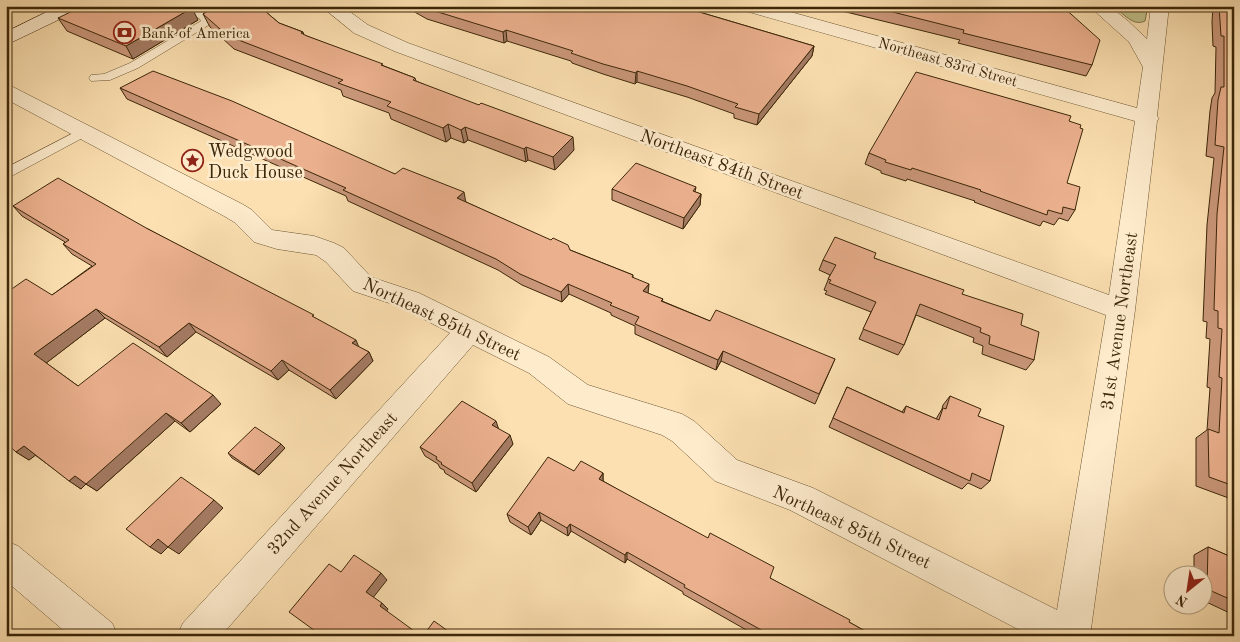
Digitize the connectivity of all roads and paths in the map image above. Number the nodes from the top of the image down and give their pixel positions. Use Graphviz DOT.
graph roads {
  1 [pos="73,6"];
  2 [pos="171,6"];
  3 [pos="330,6"];
  4 [pos="748,6"];
  5 [pos="1098,6"];
  6 [pos="1160,6"];
  7 [pos="6,39"];
  8 [pos="1153,67"];
  9 [pos="94,78"];
  10 [pos="6,91"];
  11 [pos="1148,118"];
  12 [pos="84,132"];
  13 [pos="6,174"];
  14 [pos="1122,310"];
  15 [pos="469,330"];
  16 [pos="6,558"];
  17 [pos="99,636"];
  18 [pos="196,636"];
  19 [pos="1071,636"];
  1 -- 7 [label="street"];
  2 -- 9 [label="lane"];
  3 -- 14 [label="street, Northeast 84th Street"];
  4 -- 11 [label="street, Northeast 83rd Street"];
  5 -- 8 [label="street"];
  6 -- 8 [label="street, 31st Avenue Northeast"];
  8 -- 11 [label="street, 31st Avenue Northeast"];
  10 -- 12 [label="street, Northeast 85th Street"];
  11 -- 14 [label="street, 31st Avenue Northeast"];
  12 -- 13 [label="lane"];
  12 -- 15 [label="street, Northeast 85th Street"];
  14 -- 19 [label="street, 31st Avenue Northeast"];
  15 -- 18 [label="street, 32nd Avenue Northeast"];
  15 -- 19 [label="street, Northeast 85th Street"];
  16 -- 17 [label="street"];
}
